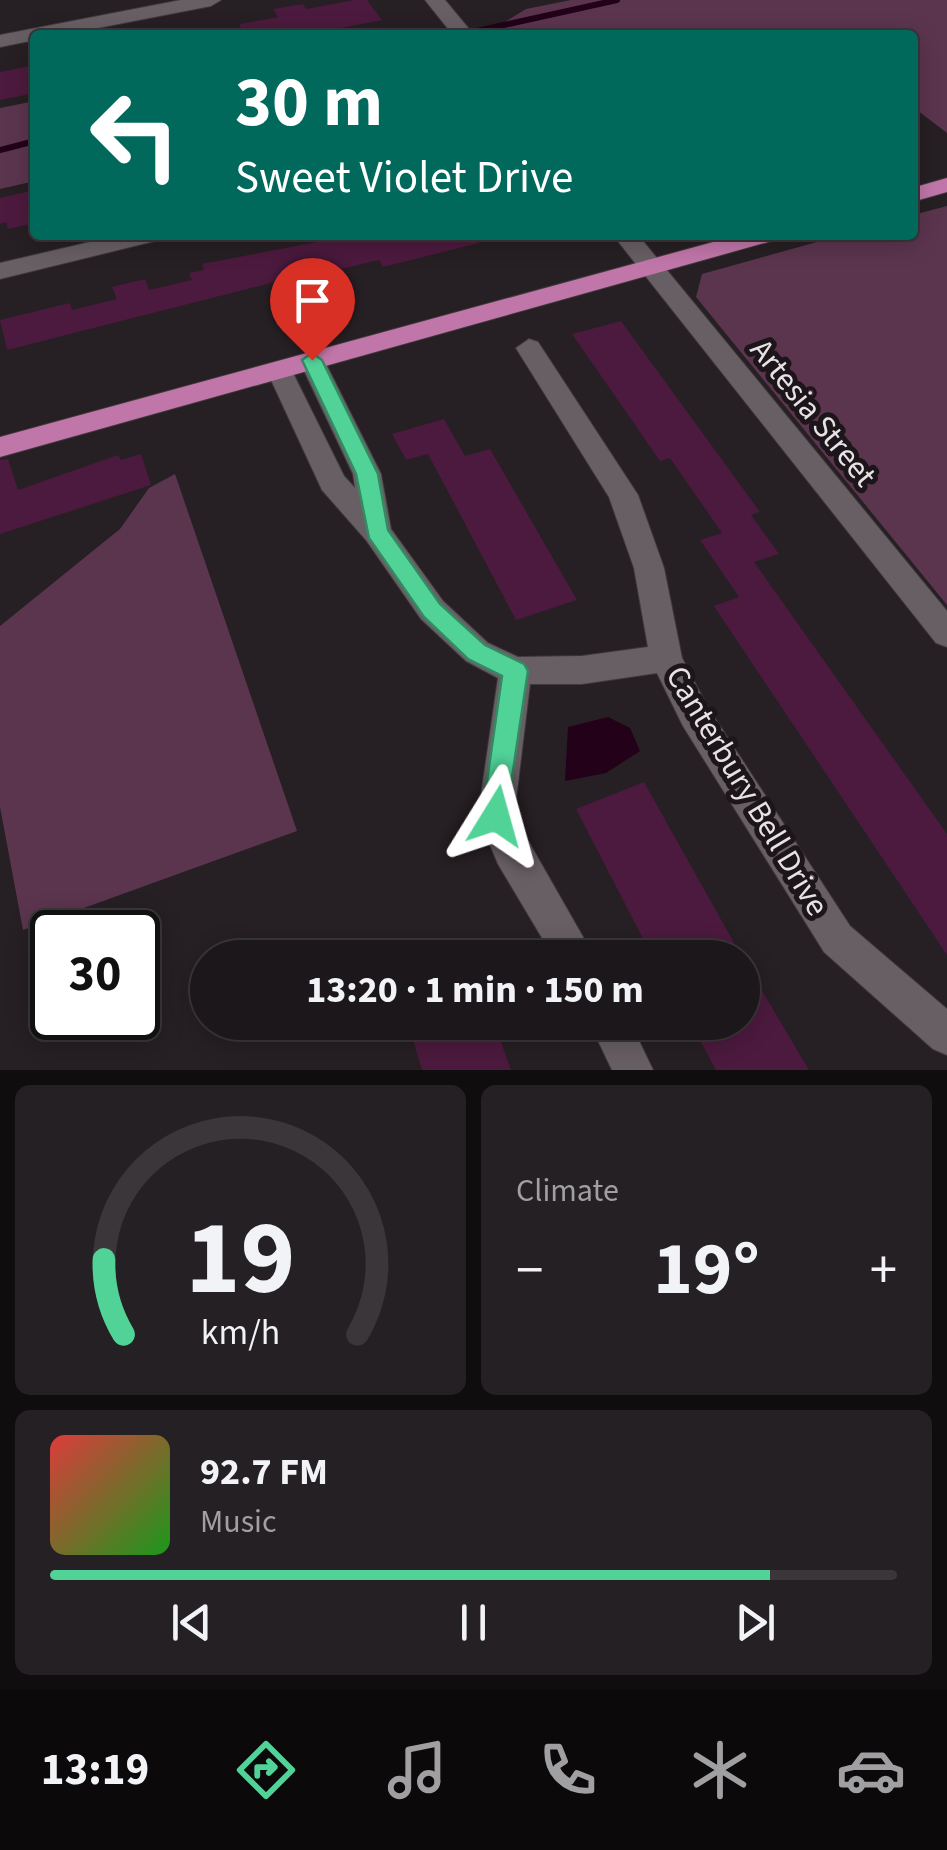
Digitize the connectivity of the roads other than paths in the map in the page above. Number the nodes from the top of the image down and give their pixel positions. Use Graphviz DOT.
graph roads {
  1 [pos="211,0"];
  2 [pos="435,0"];
  3 [pos="57,30"];
  4 [pos="460,30"];
  5 [pos="30,35"];
  6 [pos="0,41"];
  7 [pos="947,185"];
  8 [pos="918,193"];
  9 [pos="130,240"];
  10 [pos="629,240"];
  11 [pos="748,240"];
  12 [pos="651,267"];
  13 [pos="0,271"];
  14 [pos="529,348"];
  15 [pos="312,360"];
  16 [pos="279,369"];
  17 [pos="0,447"];
  18 [pos="377,532"];
  19 [pos="947,634"];
  20 [pos="666,658"];
  21 [pos="515,671"];
  22 [pos="565,940"];
  23 [pos="947,1035"];
  24 [pos="618,1040"];
  25 [pos="632,1070"];
  1 -- 3 [label="street"];
  2 -- 4 [label="street"];
  5 -- 6 [label="street"];
  7 -- 8 [label="main road"];
  9 -- 13 [label="street"];
  10 -- 12 [label="street, Artesia Street"];
  11 -- 12 [label="main road"];
  12 -- 15 [label="main road"];
  12 -- 19 [label="street, Artesia Street"];
  14 -- 20 [label="street, Canterbury Bell Drive"];
  15 -- 16 [label="main road"];
  15 -- 18 [label="street"];
  16 -- 17 [label="main road"];
  16 -- 18 [label="street"];
  18 -- 21 [label="street"];
  20 -- 21 [label="street"];
  20 -- 23 [label="street, Canterbury Bell Drive"];
  21 -- 22 [label="street"];
  24 -- 25 [label="street"];
}
